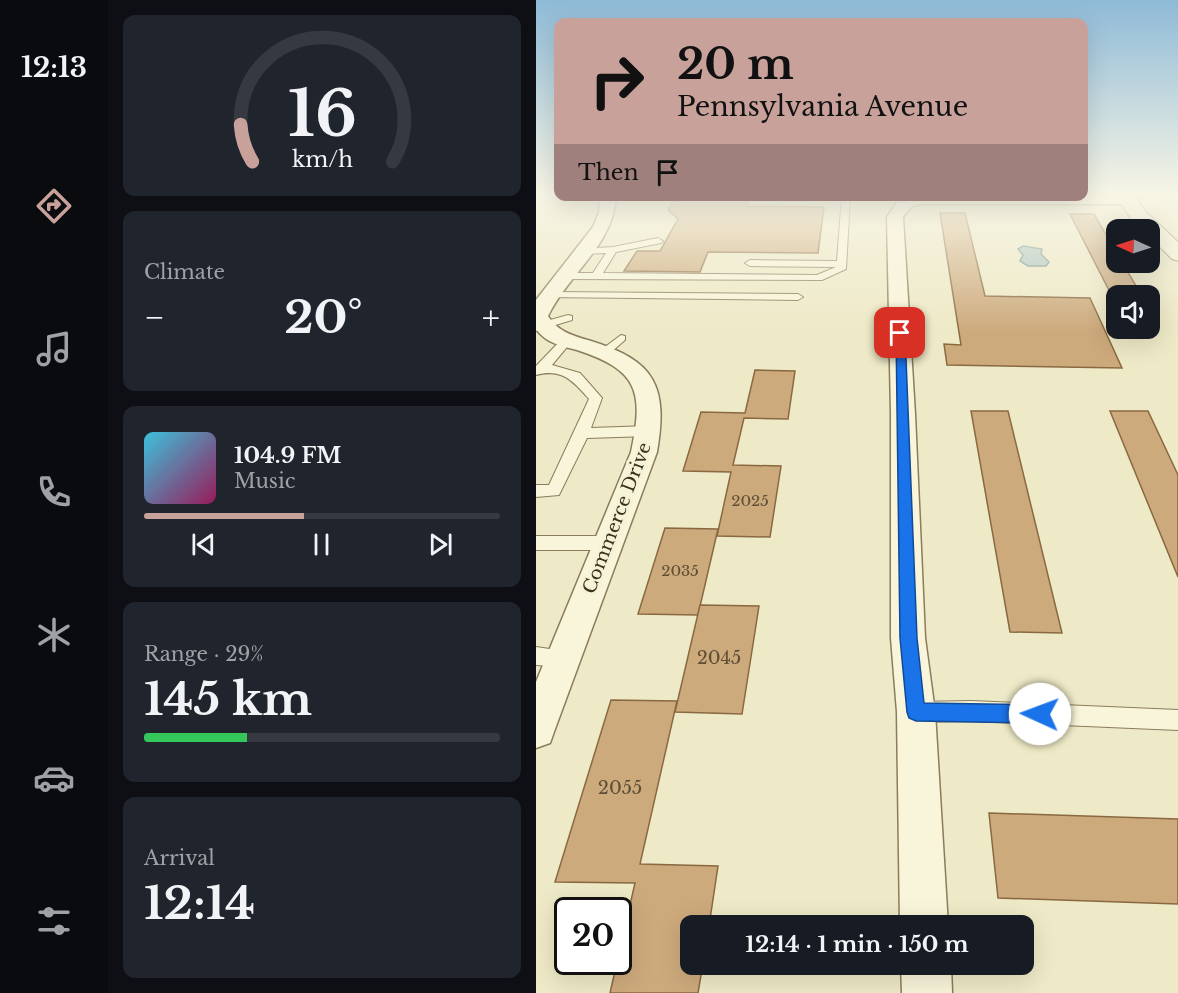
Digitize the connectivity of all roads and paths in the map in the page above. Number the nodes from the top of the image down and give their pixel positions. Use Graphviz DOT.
graph roads {
  1 [pos="592,239"];
  2 [pos="843,239"];
  3 [pos="896,239"];
  4 [pos="1162,239"];
  5 [pos="658,241"];
  6 [pos="613,250"];
  7 [pos="584,251"];
  8 [pos="1178,255"];
  9 [pos="750,263"];
  10 [pos="841,264"];
  11 [pos="563,276"];
  12 [pos="596,276"];
  13 [pos="550,295"];
  14 [pos="798,297"];
  15 [pos="553,328"];
  16 [pos="540,369"];
  17 [pos="649,431"];
  18 [pos="582,433"];
  19 [pos="536,491"];
  20 [pos="536,543"];
  21 [pos="608,543"];
  22 [pos="550,657"];
  23 [pos="916,712"];
  24 [pos="1178,720"];
  25 [pos="536,729"];
  26 [pos="924,915"];
  27 [pos="926,975"];
  28 [pos="927,993"];
  1 -- 7 [label="street"];
  2 -- 10 [label="lane"];
  3 -- 23 [label="street"];
  4 -- 8 [label="street"];
  5 -- 6 [label="lane"];
  6 -- 7 [label="lane"];
  6 -- 12 [label="lane"];
  7 -- 11 [label="street"];
  9 -- 10 [label="lane"];
  10 -- 12 [label="lane"];
  11 -- 12 [label="lane"];
  11 -- 13 [label="street"];
  13 -- 14 [label="lane"];
  13 -- 15 [label="street"];
  15 -- 16 [label="lane"];
  15 -- 17 [label="street, Commerce Drive"];
  16 -- 18 [label="lane"];
  17 -- 18 [label="lane"];
  17 -- 21 [label="street, Commerce Drive"];
  18 -- 19 [label="lane"];
  20 -- 21 [label="lane"];
  21 -- 22 [label="street, Commerce Drive"];
  22 -- 25 [label="street, Commerce Drive"];
  23 -- 24 [label="lane"];
  23 -- 26 [label="street"];
  27 -- 28 [label="street"];
}
